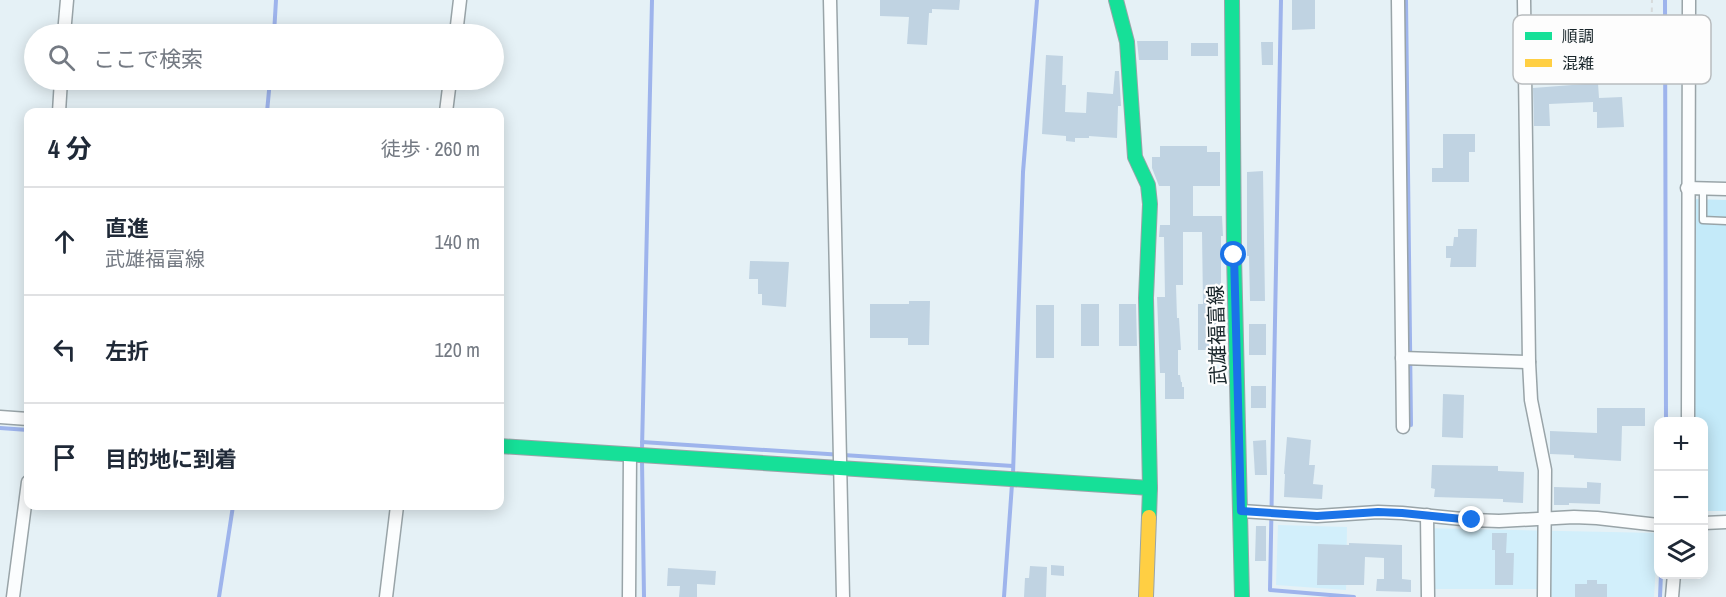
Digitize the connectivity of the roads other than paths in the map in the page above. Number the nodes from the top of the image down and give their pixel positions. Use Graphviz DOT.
graph roads {
  1 [pos="66,0"];
  2 [pos="460,0"];
  3 [pos="830,0"];
  4 [pos="1116,0"];
  5 [pos="1232,0"];
  6 [pos="1398,0"];
  7 [pos="1524,0"];
  8 [pos="1689,0"];
  9 [pos="1524,15"];
  10 [pos="1689,15"];
  11 [pos="65,24"];
  12 [pos="457,24"];
  13 [pos="1525,84"];
  14 [pos="1688,84"];
  15 [pos="60,90"];
  16 [pos="449,90"];
  17 [pos="58,108"];
  18 [pos="446,108"];
  19 [pos="1687,188"];
  20 [pos="1703,188"];
  21 [pos="1726,189"];
  22 [pos="1726,221"];
  23 [pos="1409,358"];
  24 [pos="1529,362"];
  25 [pos="0,417"];
  26 [pos="1688,417"];
  27 [pos="24,418"];
  28 [pos="1403,427"];
  29 [pos="504,446"];
  30 [pos="639,455"];
  31 [pos="841,459"];
  32 [pos="1150,488"];
  33 [pos="24,510"];
  34 [pos="397,510"];
  35 [pos="1241,511"];
  36 [pos="1427,515"];
  37 [pos="1546,519"];
  38 [pos="1726,522"];
  39 [pos="1708,523"];
  40 [pos="1654,524"];
  41 [pos="1674,579"];
  42 [pos="13,597"];
  43 [pos="386,597"];
  44 [pos="629,597"];
  45 [pos="843,597"];
  46 [pos="1146,597"];
  47 [pos="1242,597"];
  48 [pos="1428,597"];
  49 [pos="1544,597"];
  50 [pos="1672,597"];
  1 -- 11 [label="street"];
  2 -- 12 [label="street"];
  3 -- 31 [label="street"];
  4 -- 32 [label="street"];
  5 -- 35 [label="street, 武雄福富線"];
  6 -- 23 [label="street"];
  7 -- 9 [label="street"];
  8 -- 10 [label="street"];
  13 -- 24 [label="street"];
  14 -- 19 [label="street"];
  15 -- 17 [label="street"];
  16 -- 18 [label="street"];
  19 -- 20 [label="street"];
  19 -- 26 [label="street"];
  20 -- 21 [label="street"];
  20 -- 22 [label="lane"];
  23 -- 24 [label="street"];
  23 -- 28 [label="street"];
  24 -- 37 [label="street"];
  25 -- 27 [label="street"];
  29 -- 30 [label="street"];
  30 -- 31 [label="street"];
  30 -- 44 [label="street"];
  31 -- 32 [label="street"];
  31 -- 45 [label="street"];
  32 -- 46 [label="street"];
  33 -- 42 [label="street"];
  34 -- 43 [label="street"];
  35 -- 36 [label="street"];
  35 -- 47 [label="street, 武雄福富線"];
  36 -- 37 [label="street"];
  36 -- 48 [label="street"];
  37 -- 40 [label="street"];
  37 -- 49 [label="street"];
  38 -- 39 [label="street"];
  41 -- 50 [label="street"];
}
